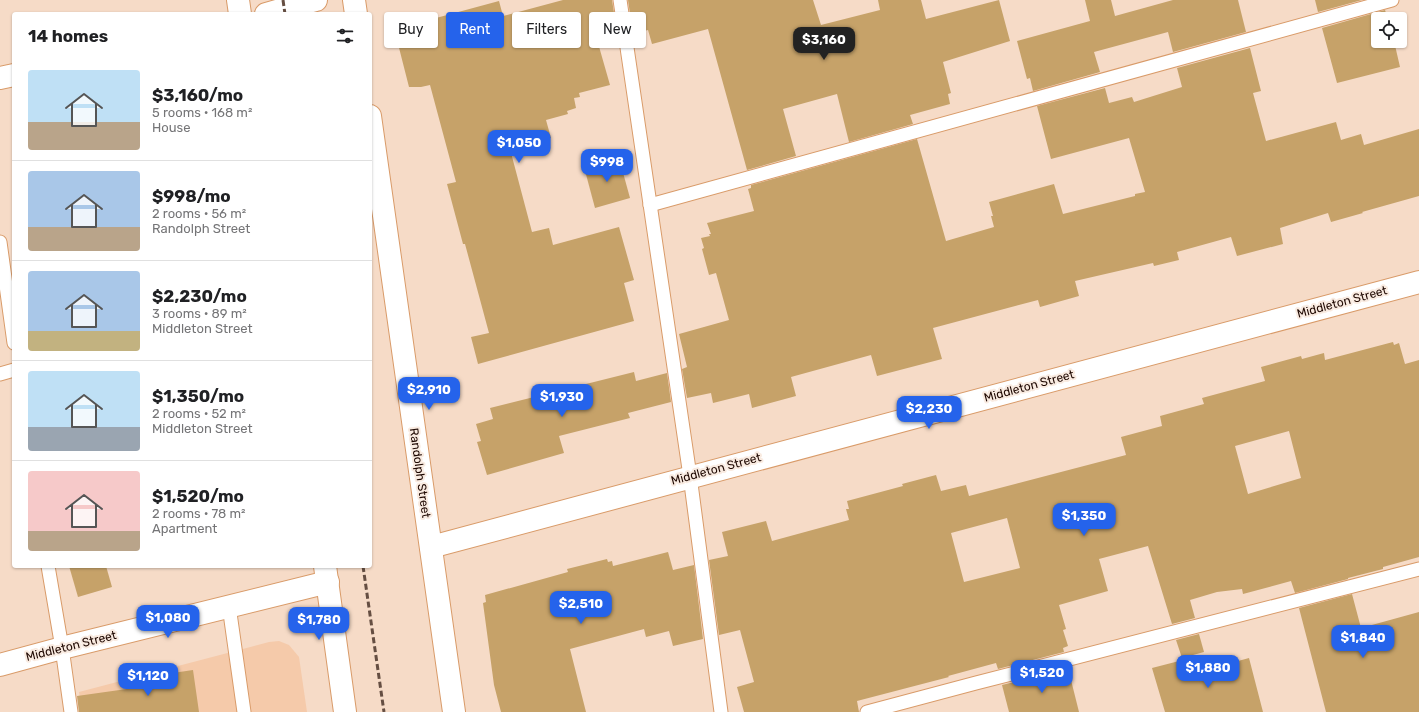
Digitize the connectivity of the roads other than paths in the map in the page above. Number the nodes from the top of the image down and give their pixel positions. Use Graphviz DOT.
graph roads {
  1 [pos="238,0"];
  2 [pos="316,0"];
  3 [pos="354,0"];
  4 [pos="620,0"];
  5 [pos="1392,0"];
  6 [pos="240,12"];
  7 [pos="273,12"];
  8 [pos="356,12"];
  9 [pos="12,75"];
  10 [pos="0,78"];
  11 [pos="372,130"];
  12 [pos="650,205"];
  13 [pos="0,242"];
  14 [pos="1419,282"];
  15 [pos="12,329"];
  16 [pos="12,371"];
  17 [pos="0,374"];
  18 [pos="690,476"];
  19 [pos="431,547"];
  20 [pos="48,568"];
  21 [pos="1419,569"];
  22 [pos="327,574"];
  23 [pos="229,606"];
  24 [pos="62,648"];
  25 [pos="0,665"];
  26 [pos="71,712"];
  27 [pos="244,712"];
  28 [pos="345,712"];
  29 [pos="454,712"];
  30 [pos="721,712"];
  31 [pos="867,712"];
  1 -- 6 [label="street"];
  2 -- 7 [label="street"];
  3 -- 8 [label="street"];
  4 -- 12 [label="lane"];
  5 -- 12 [label="lane"];
  9 -- 10 [label="street"];
  11 -- 19 [label="street, Randolph Street"];
  12 -- 18 [label="lane"];
  13 -- 15 [label="lane"];
  14 -- 18 [label="street, Middleton Street"];
  16 -- 17 [label="lane"];
  18 -- 19 [label="street, Middleton Street"];
  18 -- 30 [label="lane"];
  19 -- 29 [label="street, Randolph Street"];
  20 -- 24 [label="lane"];
  21 -- 31 [label="lane"];
  22 -- 23 [label="street, Middleton Street"];
  22 -- 28 [label="street"];
  23 -- 24 [label="street, Middleton Street"];
  23 -- 27 [label="lane"];
  24 -- 25 [label="street, Middleton Street"];
  24 -- 26 [label="lane"];
}
